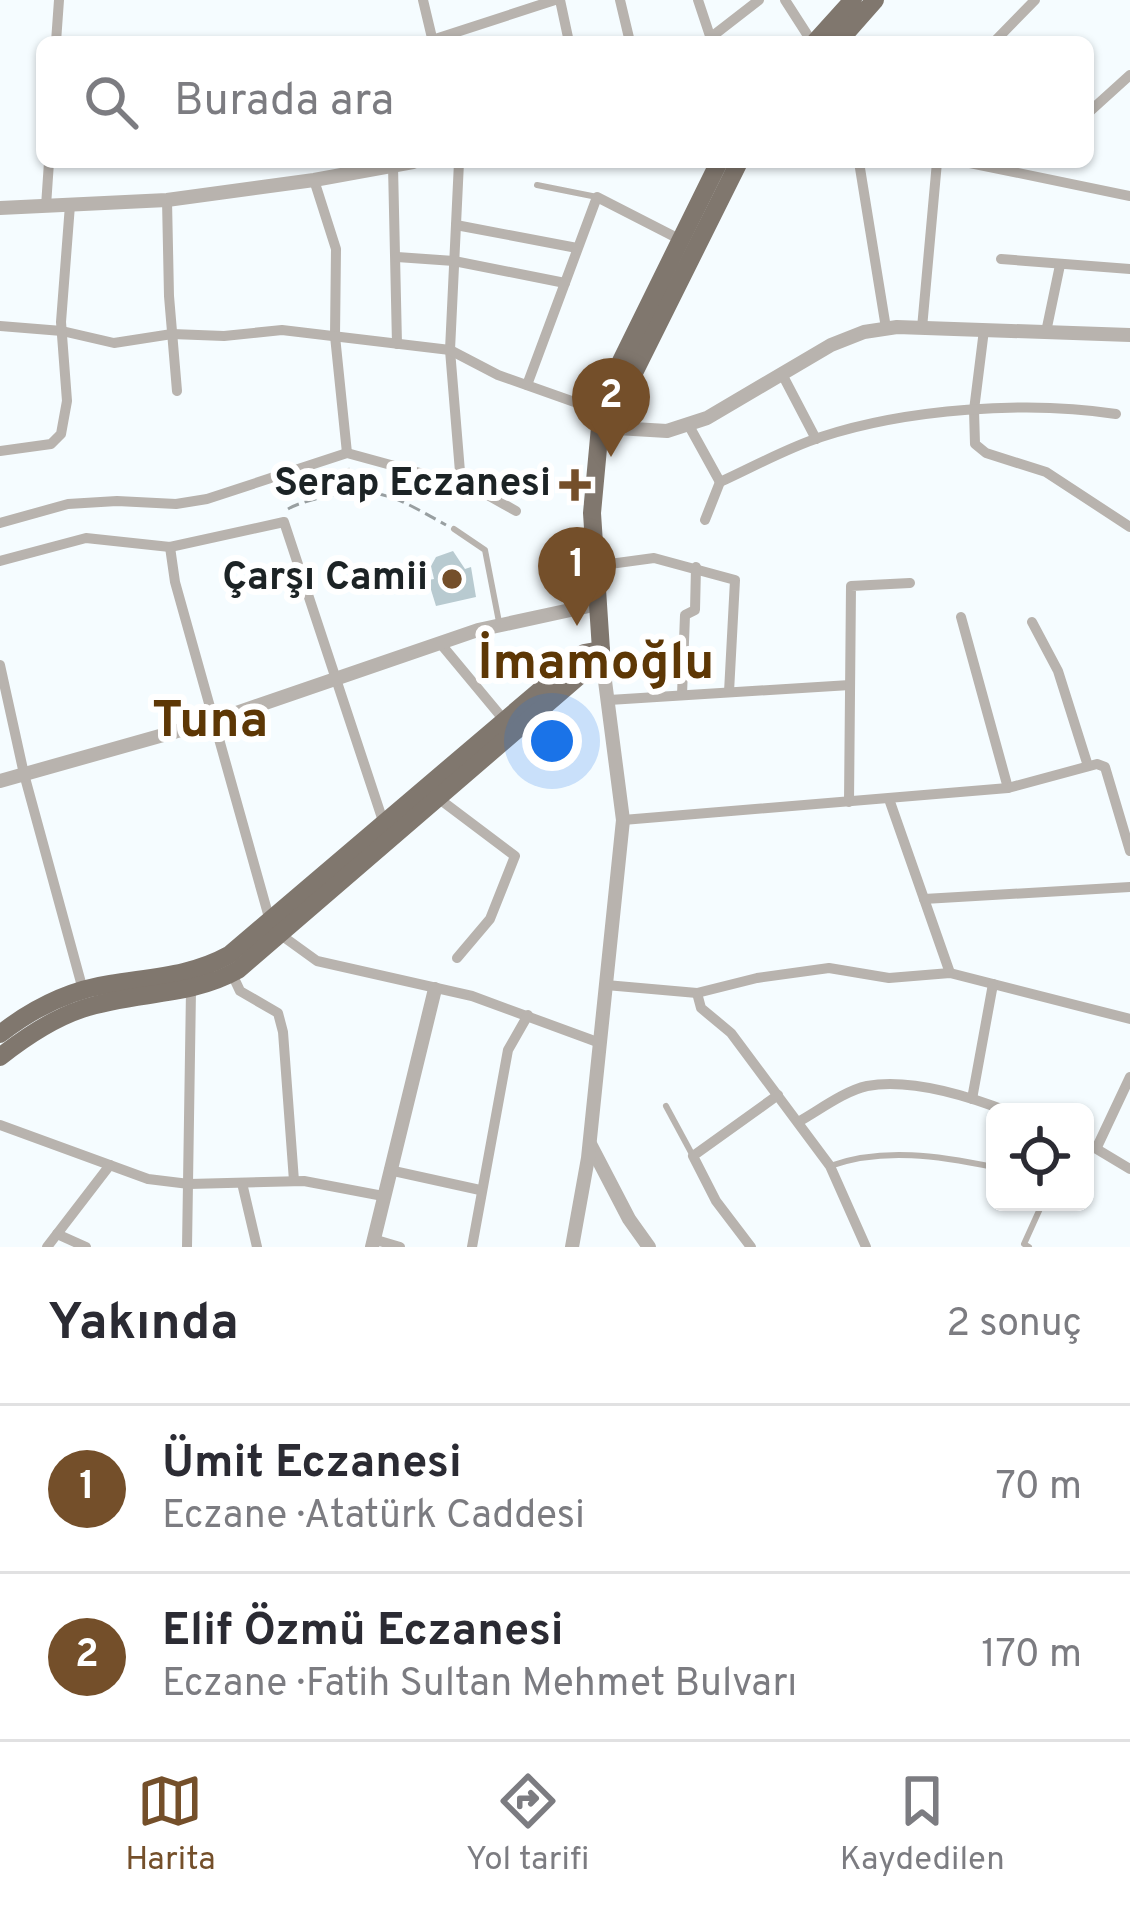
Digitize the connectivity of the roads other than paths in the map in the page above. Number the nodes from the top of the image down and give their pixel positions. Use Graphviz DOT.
graph roads {
  1 [pos="59,0"];
  2 [pos="423,0"];
  3 [pos="508,0"];
  4 [pos="558,0"];
  5 [pos="620,0"];
  6 [pos="698,0"];
  7 [pos="759,0"];
  8 [pos="785,0"];
  9 [pos="853,0"];
  10 [pos="875,0"];
  11 [pos="1035,0"];
  12 [pos="514,14"];
  13 [pos="56,36"];
  14 [pos="430,36"];
  15 [pos="449,36"];
  16 [pos="567,36"];
  17 [pos="629,36"];
  18 [pos="710,36"];
  19 [pos="716,36"];
  20 [pos="810,36"];
  21 [pos="820,36"];
  22 [pos="843,36"];
  23 [pos="1000,36"];
  24 [pos="1130,75"];
  25 [pos="1094,108"];
  26 [pos="49,168"];
  27 [pos="382,168"];
  28 [pos="393,168"];
  29 [pos="458,168"];
  30 [pos="721,168"];
  31 [pos="721,168"];
  32 [pos="860,168"];
  33 [pos="936,168"];
  34 [pos="990,168"];
  35 [pos="1028,168"];
  36 [pos="1020,175"];
  37 [pos="314,180"];
  38 [pos="537,185"];
  39 [pos="1130,196"];
  40 [pos="597,197"];
  41 [pos="167,200"];
  42 [pos="70,205"];
  43 [pos="46,206"];
  44 [pos="0,208"];
  45 [pos="456,225"];
  46 [pos="681,240"];
  47 [pos="577,248"];
  48 [pos="397,257"];
  49 [pos="1001,259"];
  50 [pos="454,261"];
  51 [pos="1060,265"];
  52 [pos="1130,269"];
  53 [pos="565,283"];
  54 [pos="0,326"];
  55 [pos="886,328"];
  56 [pos="922,328"];
  57 [pos="984,330"];
  58 [pos="62,331"];
  59 [pos="1046,332"];
  60 [pos="172,334"];
  61 [pos="1130,335"];
  62 [pos="335,336"];
  63 [pos="397,344"];
  64 [pos="450,350"];
  65 [pos="782,374"];
  66 [pos="526,385"];
  67 [pos="177,391"];
  68 [pos="974,410"];
  69 [pos="1116,414"];
  70 [pos="598,419"];
  71 [pos="688,424"];
  72 [pos="816,439"];
  73 [pos="0,451"];
  74 [pos="347,453"];
  75 [pos="720,482"];
  76 [pos="461,484"];
  77 [pos="516,511"];
  78 [pos="705,520"];
  79 [pos="0,523"];
  80 [pos="1130,527"];
  81 [pos="454,530"];
  82 [pos="170,547"];
  83 [pos="594,560"];
  84 [pos="0,561"];
  85 [pos="696,567"];
  86 [pos="910,583"];
  87 [pos="598,604"];
  88 [pos="961,617"];
  89 [pos="1032,622"];
  90 [pos="500,625"];
  91 [pos="440,643"];
  92 [pos="601,650"];
  93 [pos="0,665"];
  94 [pos="336,679"];
  95 [pos="850,685"];
  96 [pos="729,692"];
  97 [pos="682,695"];
  98 [pos="609,700"];
  99 [pos="504,720"];
  100 [pos="213,721"];
  101 [pos="1088,766"];
  102 [pos="24,774"];
  103 [pos="0,781"];
  104 [pos="1008,788"];
  105 [pos="437,798"];
  106 [pos="889,799"];
  107 [pos="848,802"];
  108 [pos="623,820"];
  109 [pos="383,821"];
  110 [pos="1130,850"];
  111 [pos="1130,887"];
  112 [pos="924,899"];
  113 [pos="276,928"];
  114 [pos="457,958"];
  115 [pos="950,973"];
  116 [pos="232,974"];
  117 [pos="993,984"];
  118 [pos="606,985"];
  119 [pos="435,989"];
  120 [pos="83,990"];
  121 [pos="191,990"];
  122 [pos="697,993"];
  123 [pos="527,1015"];
  124 [pos="1130,1019"];
  125 [pos="600,1042"];
  126 [pos="2,1047"];
  127 [pos="1130,1077"];
  128 [pos="778,1095"];
  129 [pos="972,1099"];
  130 [pos="986,1104"];
  131 [pos="666,1106"];
  132 [pos="798,1122"];
  133 [pos="0,1125"];
  134 [pos="1094,1139"];
  135 [pos="590,1144"];
  136 [pos="1094,1146"];
  137 [pos="693,1156"];
  138 [pos="110,1165"];
  139 [pos="830,1166"];
  140 [pos="986,1166"];
  141 [pos="1130,1169"];
  142 [pos="389,1170"];
  143 [pos="294,1181"];
  144 [pos="242,1183"];
  145 [pos="189,1184"];
  146 [pos="480,1190"];
  147 [pos="383,1196"];
  148 [pos="1039,1211"];
  149 [pos="57,1234"];
  150 [pos="372,1243"];
  151 [pos="47,1247"];
  152 [pos="86,1247"];
  153 [pos="187,1247"];
  154 [pos="257,1247"];
  155 [pos="400,1247"];
  156 [pos="472,1247"];
  157 [pos="572,1247"];
  158 [pos="649,1247"];
  159 [pos="751,1247"];
  160 [pos="866,1247"];
  161 [pos="1029,1247"];
  1 -- 13 [label="street"];
  2 -- 14 [label="street"];
  3 -- 12 [label="street"];
  4 -- 12 [label="street"];
  4 -- 16 [label="street"];
  5 -- 17 [label="street"];
  6 -- 18 [label="street"];
  7 -- 19 [label="street"];
  8 -- 20 [label="street"];
  9 -- 21 [label="main road"];
  10 -- 22 [label="main road"];
  11 -- 23 [label="street"];
  12 -- 15 [label="street"];
  24 -- 25 [label="street"];
  26 -- 43 [label="street"];
  27 -- 37 [label="street"];
  28 -- 48 [label="street"];
  29 -- 45 [label="street"];
  30 -- 46 [label="main road"];
  31 -- 70 [label="main road"];
  32 -- 55 [label="street"];
  33 -- 56 [label="street"];
  34 -- 36 [label="street"];
  35 -- 36 [label="street"];
  36 -- 39 [label="street"];
  37 -- 41 [label="street"];
  37 -- 62 [label="street"];
  38 -- 40 [label="lane"];
  40 -- 46 [label="street"];
  40 -- 47 [label="street"];
  41 -- 42 [label="street"];
  41 -- 60 [label="street"];
  42 -- 43 [label="street"];
  42 -- 58 [label="street"];
  43 -- 44 [label="street"];
  45 -- 47 [label="street"];
  45 -- 50 [label="street"];
  46 -- 70 [label="main road"];
  47 -- 53 [label="street"];
  48 -- 50 [label="street"];
  48 -- 63 [label="street"];
  49 -- 51 [label="street"];
  50 -- 53 [label="street"];
  50 -- 64 [label="street"];
  51 -- 52 [label="street"];
  51 -- 59 [label="street"];
  53 -- 66 [label="street"];
  54 -- 58 [label="street"];
  55 -- 56 [label="street"];
  55 -- 65 [label="street"];
  56 -- 57 [label="street"];
  57 -- 59 [label="street"];
  57 -- 68 [label="street"];
  58 -- 60 [label="street"];
  58 -- 73 [label="street"];
  59 -- 61 [label="street"];
  60 -- 62 [label="street"];
  60 -- 67 [label="street"];
  62 -- 63 [label="street"];
  62 -- 74 [label="street"];
  63 -- 64 [label="street"];
  64 -- 66 [label="street"];
  64 -- 76 [label="street"];
  65 -- 71 [label="street"];
  65 -- 72 [label="street"];
  66 -- 70 [label="street"];
  68 -- 69 [label="street"];
  68 -- 72 [label="street"];
  68 -- 80 [label="street"];
  70 -- 71 [label="street"];
  70 -- 83 [label="main road"];
  71 -- 75 [label="street"];
  72 -- 75 [label="street"];
  74 -- 76 [label="street"];
  74 -- 79 [label="street"];
  75 -- 78 [label="street"];
  76 -- 77 [label="street"];
  81 -- 90 [label="lane"];
  82 -- 84 [label="street"];
  82 -- 94 [label="street"];
  82 -- 100 [label="street"];
  83 -- 85 [label="street"];
  83 -- 87 [label="main road"];
  85 -- 96 [label="street"];
  85 -- 97 [label="street"];
  86 -- 95 [label="street"];
  87 -- 90 [label="street"];
  87 -- 92 [label="main road"];
  88 -- 104 [label="street"];
  89 -- 101 [label="street"];
  90 -- 91 [label="street"];
  91 -- 94 [label="street"];
  91 -- 99 [label="street"];
  92 -- 98 [label="street"];
  92 -- 99 [label="main road"];
  92 -- 105 [label="main road"];
  93 -- 102 [label="street"];
  94 -- 100 [label="street"];
  94 -- 109 [label="street"];
  95 -- 96 [label="street"];
  95 -- 107 [label="street"];
  96 -- 97 [label="street"];
  97 -- 98 [label="street"];
  98 -- 108 [label="street"];
  99 -- 109 [label="main road"];
  100 -- 102 [label="street"];
  100 -- 113 [label="street"];
  101 -- 104 [label="street"];
  101 -- 110 [label="street"];
  102 -- 103 [label="street"];
  102 -- 120 [label="street"];
  104 -- 106 [label="street"];
  105 -- 113 [label="main road"];
  105 -- 114 [label="street"];
  106 -- 107 [label="street"];
  106 -- 112 [label="street"];
  107 -- 108 [label="street"];
  108 -- 118 [label="street"];
  109 -- 113 [label="main road"];
  111 -- 112 [label="street"];
  112 -- 115 [label="street"];
  113 -- 116 [label="main road"];
  113 -- 119 [label="street"];
  113 -- 120 [label="main road"];
  115 -- 117 [label="street"];
  115 -- 122 [label="street"];
  116 -- 121 [label="main road"];
  116 -- 143 [label="street"];
  117 -- 124 [label="street"];
  117 -- 129 [label="street"];
  118 -- 122 [label="street"];
  118 -- 125 [label="street"];
  119 -- 123 [label="street"];
  119 -- 142 [label="street"];
  120 -- 126 [label="main road"];
  121 -- 126 [label="main road"];
  121 -- 145 [label="street"];
  122 -- 128 [label="street"];
  123 -- 125 [label="street"];
  123 -- 146 [label="street"];
  125 -- 135 [label="street"];
  127 -- 134 [label="street"];
  128 -- 132 [label="street"];
  128 -- 137 [label="street"];
  129 -- 130 [label="street"];
  129 -- 132 [label="street"];
  131 -- 137 [label="lane"];
  132 -- 139 [label="street"];
  133 -- 138 [label="street"];
  135 -- 157 [label="street"];
  135 -- 158 [label="street"];
  136 -- 141 [label="street"];
  137 -- 159 [label="street"];
  138 -- 145 [label="street"];
  138 -- 149 [label="street"];
  139 -- 140 [label="lane"];
  139 -- 160 [label="street"];
  142 -- 146 [label="street"];
  142 -- 147 [label="street"];
  143 -- 144 [label="street"];
  143 -- 147 [label="street"];
  144 -- 145 [label="street"];
  144 -- 154 [label="street"];
  145 -- 153 [label="street"];
  146 -- 156 [label="street"];
  147 -- 150 [label="street"];
  148 -- 161 [label="lane"];
  149 -- 151 [label="street"];
  149 -- 152 [label="street"];
  150 -- 155 [label="street"];
}
